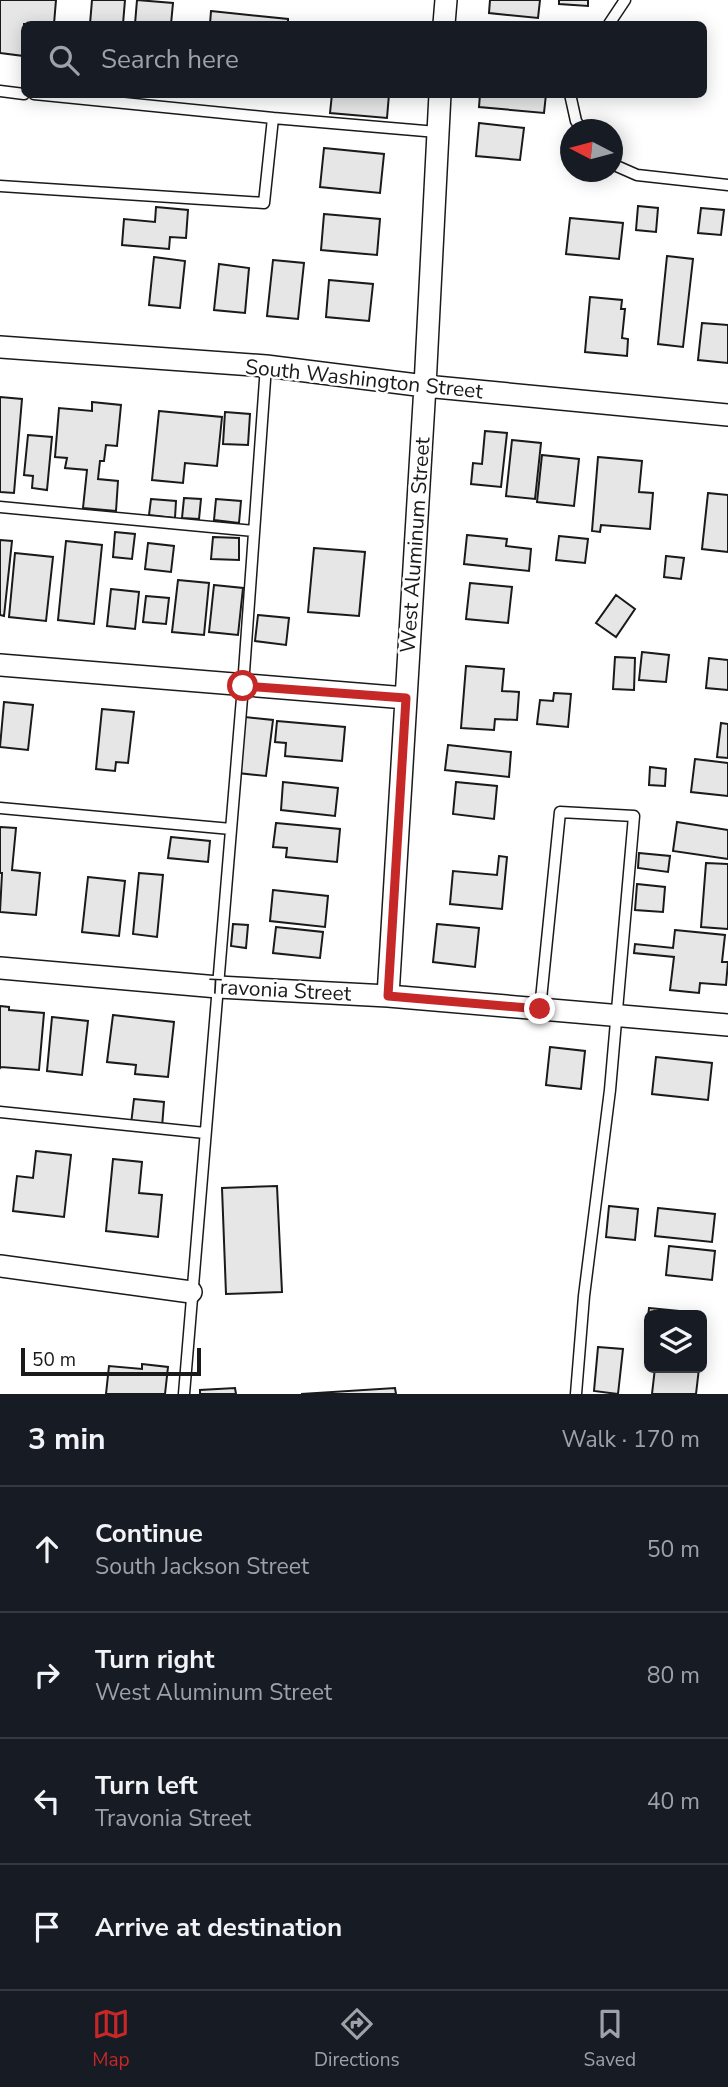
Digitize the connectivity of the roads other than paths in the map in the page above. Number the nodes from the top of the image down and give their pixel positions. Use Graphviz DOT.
graph roads {
  1 [pos="446,0"];
  2 [pos="625,0"];
  3 [pos="444,21"];
  4 [pos="612,21"];
  5 [pos="0,91"];
  6 [pos="21,94"];
  7 [pos="74,98"];
  8 [pos="440,98"];
  9 [pos="571,98"];
  10 [pos="273,118"];
  11 [pos="576,119"];
  12 [pos="437,132"];
  13 [pos="623,169"];
  14 [pos="728,185"];
  15 [pos="0,186"];
  16 [pos="0,347"];
  17 [pos="266,366"];
  18 [pos="425,386"];
  19 [pos="728,415"];
  20 [pos="0,506"];
  21 [pos="254,531"];
  22 [pos="0,664"];
  23 [pos="243,686"];
  24 [pos="406,698"];
  25 [pos="0,808"];
  26 [pos="231,829"];
  27 [pos="0,968"];
  28 [pos="218,986"];
  29 [pos="388,996"];
  30 [pos="540,1009"];
  31 [pos="617,1016"];
  32 [pos="728,1025"];
  33 [pos="0,1112"];
  34 [pos="205,1133"];
  35 [pos="0,1266"];
  36 [pos="191,1292"];
  37 [pos="184,1394"];
  38 [pos="576,1394"];
  1 -- 3 [label="street"];
  2 -- 4 [label="lane"];
  5 -- 6 [label="lane"];
  7 -- 10 [label="lane"];
  8 -- 12 [label="street, West Aluminum Street"];
  9 -- 11 [label="lane"];
  10 -- 12 [label="lane"];
  10 -- 15 [label="lane"];
  12 -- 18 [label="street, West Aluminum Street"];
  13 -- 14 [label="lane"];
  16 -- 17 [label="street, South Washington Street"];
  17 -- 18 [label="street, South Washington Street"];
  17 -- 21 [label="lane"];
  18 -- 19 [label="street, South Washington Street"];
  18 -- 24 [label="street, West Aluminum Street"];
  20 -- 21 [label="lane"];
  21 -- 23 [label="lane"];
  22 -- 23 [label="street"];
  23 -- 24 [label="street"];
  23 -- 26 [label="lane"];
  24 -- 29 [label="street, West Aluminum Street"];
  25 -- 26 [label="lane"];
  26 -- 28 [label="lane"];
  27 -- 28 [label="street, Travonia Street"];
  28 -- 29 [label="street, Travonia Street"];
  28 -- 34 [label="lane"];
  29 -- 30 [label="street, Travonia Street"];
  30 -- 31 [label="street, Travonia Street"];
  30 -- 31 [label="lane"];
  31 -- 32 [label="street, Travonia Street"];
  31 -- 38 [label="lane"];
  33 -- 34 [label="lane"];
  34 -- 36 [label="lane"];
  35 -- 36 [label="street"];
  36 -- 37 [label="lane"];
}
